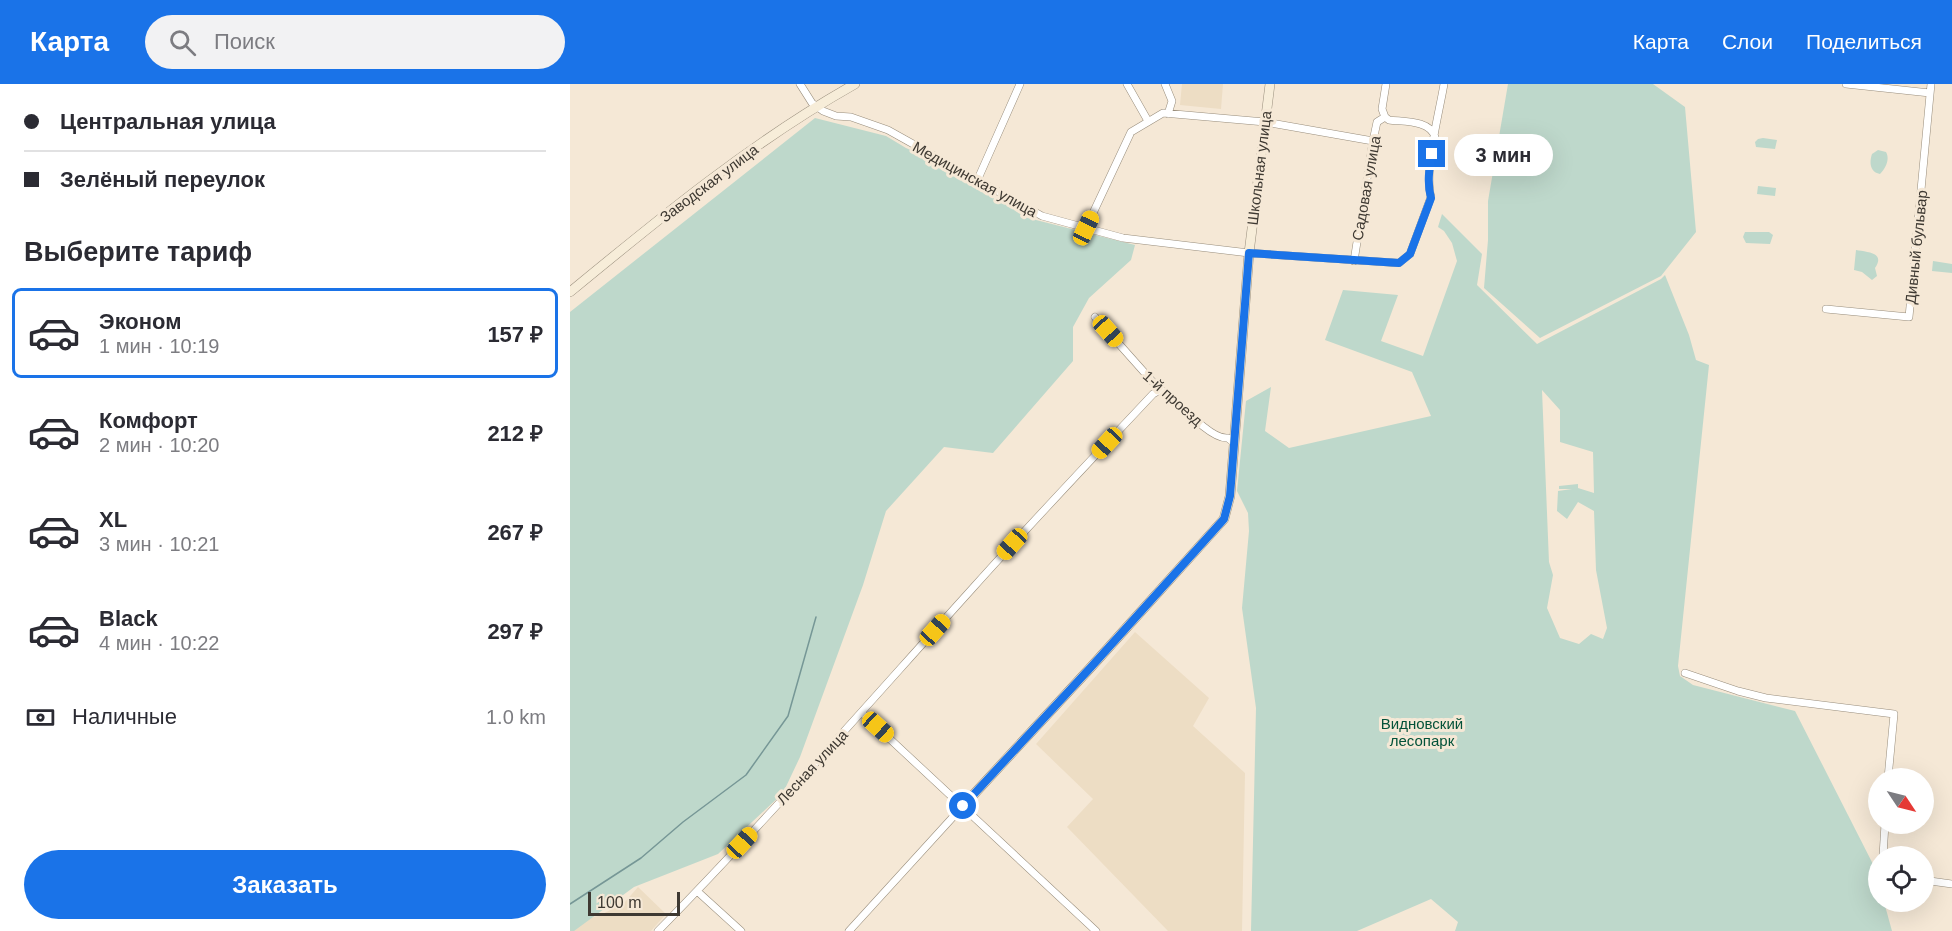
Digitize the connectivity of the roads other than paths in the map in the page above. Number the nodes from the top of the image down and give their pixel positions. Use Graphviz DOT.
graph roads {
  1 [pos="800,84"];
  2 [pos="855,84"];
  3 [pos="1020,84"];
  4 [pos="1127,84"];
  5 [pos="1166,84"];
  6 [pos="1270,84"];
  7 [pos="1386,84"];
  8 [pos="1444,84"];
  9 [pos="1846,84"];
  10 [pos="1931,84"];
  11 [pos="1930,93"];
  12 [pos="816,106"];
  13 [pos="1168,114"];
  14 [pos="1386,117"];
  15 [pos="1148,121"];
  16 [pos="1265,123"];
  17 [pos="1435,137"];
  18 [pos="1372,141"];
  19 [pos="976,181"];
  20 [pos="1086,228"];
  21 [pos="1249,253"];
  22 [pos="1354,261"];
  23 [pos="570,292"];
  24 [pos="1826,309"];
  25 [pos="1095,317"];
  26 [pos="1160,390"];
  27 [pos="1234,443"];
  28 [pos="1685,673"];
  29 [pos="862,712"];
  30 [pos="1889,768"];
  31 [pos="963,806"];
  32 [pos="1934,882"];
  33 [pos="1952,884"];
  34 [pos="697,891"];
  35 [pos="658,931"];
  36 [pos="741,931"];
  37 [pos="849,931"];
  38 [pos="1096,931"];
  1 -- 12 [label="street"];
  2 -- 12 [label="street, Заводская улица"];
  3 -- 19 [label="street"];
  4 -- 15 [label="street"];
  5 -- 13 [label="street"];
  6 -- 16 [label="street, Школьная улица"];
  7 -- 14 [label="street, Садовая улица"];
  8 -- 17 [label="street"];
  9 -- 11 [label="street"];
  10 -- 11 [label="street"];
  11 -- 24 [label="street, Дивный бульвар"];
  12 -- 19 [label="street, Медицинская улица"];
  12 -- 23 [label="street, Заводская улица"];
  13 -- 15 [label="street"];
  13 -- 16 [label="street"];
  14 -- 17 [label="street"];
  14 -- 18 [label="street, Садовая улица"];
  15 -- 20 [label="street"];
  16 -- 18 [label="street"];
  16 -- 21 [label="street, Школьная улица"];
  17 -- 22 [label="street, Медицинская улица"];
  18 -- 22 [label="street, Садовая улица"];
  19 -- 20 [label="street, Медицинская улица"];
  20 -- 21 [label="street, Медицинская улица"];
  21 -- 22 [label="street, Медицинская улица"];
  21 -- 27 [label="street, Школьная улица"];
  25 -- 26 [label="street, 1-й проезд"];
  26 -- 27 [label="street, 1-й проезд"];
  26 -- 29 [label="street, Лесная улица"];
  27 -- 31 [label="street, Школьная улица"];
  28 -- 30 [label="street"];
  29 -- 31 [label="street"];
  29 -- 34 [label="street, Лесная улица"];
  31 -- 37 [label="street"];
  31 -- 38 [label="street"];
  32 -- 33 [label="street"];
  34 -- 35 [label="street, Лесная улица"];
  34 -- 36 [label="street"];
}
